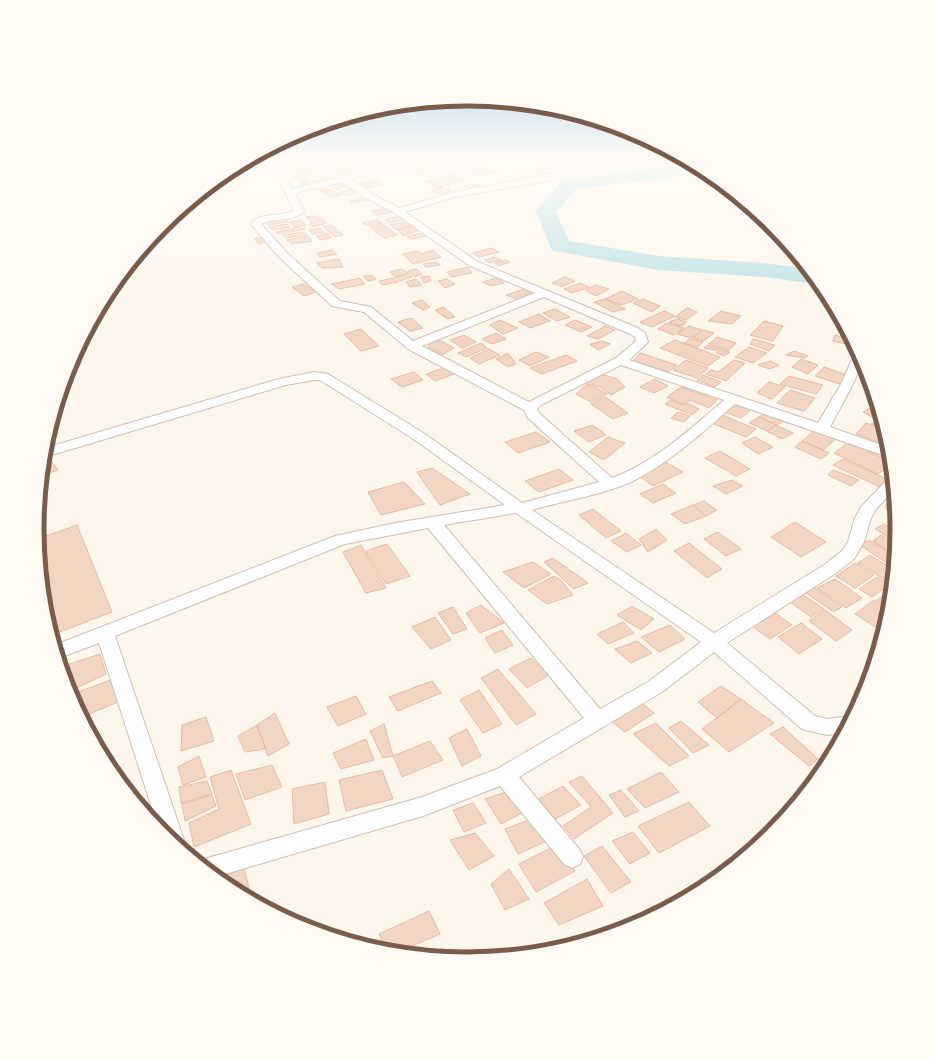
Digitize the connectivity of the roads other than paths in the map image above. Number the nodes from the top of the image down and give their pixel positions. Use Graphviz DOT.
graph roads {
  1 [pos="298,208"];
  2 [pos="393,208"];
  3 [pos="407,208"];
  4 [pos="398,211"];
  5 [pos="546,293"];
  6 [pos="412,346"];
  7 [pos="620,361"];
  8 [pos="857,363"];
  9 [pos="733,399"];
  10 [pos="530,408"];
  11 [pos="822,429"];
  12 [pos="884,451"];
  13 [pos="51,452"];
  14 [pos="610,484"];
  15 [pos="888,487"];
  16 [pos="520,508"];
  17 [pos="433,523"];
  18 [pos="105,633"];
  19 [pos="714,642"];
  20 [pos="61,650"];
  21 [pos="598,721"];
  22 [pos="843,725"];
  23 [pos="504,775"];
  24 [pos="170,831"];
  25 [pos="572,857"];
  26 [pos="211,866"];
  1 -- 6 [label="street"];
  2 -- 4 [label="street"];
  3 -- 4 [label="street"];
  4 -- 5 [label="street"];
  5 -- 6 [label="street"];
  5 -- 7 [label="street"];
  6 -- 10 [label="street"];
  7 -- 9 [label="street"];
  7 -- 10 [label="street"];
  8 -- 11 [label="street"];
  9 -- 11 [label="street"];
  9 -- 14 [label="street"];
  10 -- 14 [label="street"];
  11 -- 12 [label="street"];
  13 -- 16 [label="street"];
  14 -- 16 [label="street"];
  15 -- 19 [label="street"];
  16 -- 17 [label="street"];
  16 -- 19 [label="street"];
  17 -- 18 [label="street"];
  17 -- 21 [label="street"];
  18 -- 20 [label="street"];
  18 -- 24 [label="street"];
  19 -- 21 [label="street"];
  19 -- 22 [label="street"];
  21 -- 23 [label="street"];
  23 -- 25 [label="street"];
  23 -- 26 [label="street"];
}
